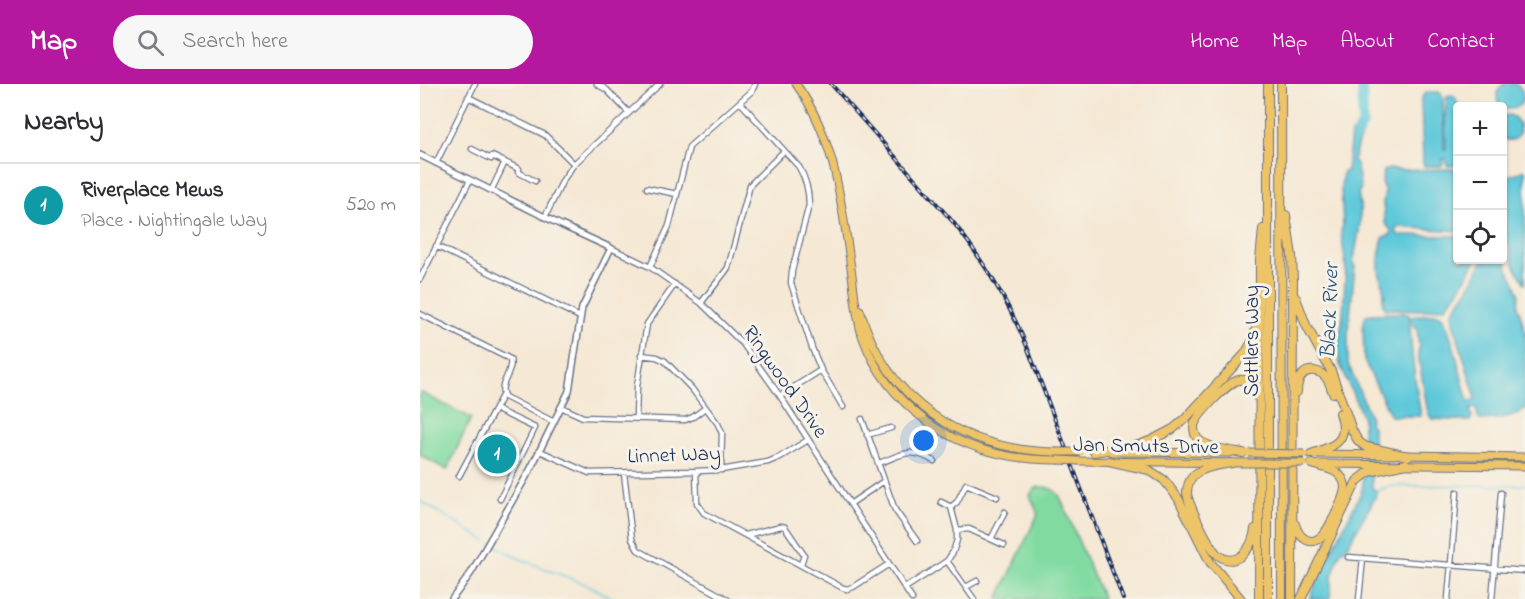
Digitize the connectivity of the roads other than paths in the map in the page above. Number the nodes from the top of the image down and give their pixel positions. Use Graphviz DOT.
graph roads {
  1 [pos="475,84"];
  2 [pos="597,84"];
  3 [pos="660,84"];
  4 [pos="755,84"];
  5 [pos="796,84"];
  6 [pos="1268,84"];
  7 [pos="1281,84"];
  8 [pos="468,97"];
  9 [pos="740,102"];
  10 [pos="629,113"];
  11 [pos="472,149"];
  12 [pos="784,151"];
  13 [pos="420,155"];
  14 [pos="505,162"];
  15 [pos="436,163"];
  16 [pos="574,164"];
  17 [pos="470,180"];
  18 [pos="536,181"];
  19 [pos="1281,182"];
  20 [pos="647,188"];
  21 [pos="491,190"];
  22 [pos="1267,193"];
  23 [pos="677,194"];
  24 [pos="545,217"];
  25 [pos="436,246"];
  26 [pos="611,248"];
  27 [pos="650,267"];
  28 [pos="420,279"];
  29 [pos="1293,280"];
  30 [pos="675,284"];
  31 [pos="854,293"];
  32 [pos="701,303"];
  33 [pos="1260,309"];
  34 [pos="420,314"];
  35 [pos="580,317"];
  36 [pos="641,355"];
  37 [pos="821,370"];
  38 [pos="502,394"];
  39 [pos="780,396"];
  40 [pos="561,407"];
  41 [pos="843,407"];
  42 [pos="1259,407"];
  43 [pos="705,408"];
  44 [pos="495,409"];
  45 [pos="1293,416"];
  46 [pos="636,418"];
  47 [pos="862,419"];
  48 [pos="554,422"];
  49 [pos="891,428"];
  50 [pos="867,435"];
  51 [pos="808,440"];
  52 [pos="540,451"];
  53 [pos="1094,452"];
  54 [pos="1376,452"];
  55 [pos="1246,453"];
  56 [pos="1525,457"];
  57 [pos="1308,459"];
  58 [pos="1358,459"];
  59 [pos="1407,460"];
  60 [pos="934,461"];
  61 [pos="1109,461"];
  62 [pos="879,463"];
  63 [pos="1232,463"];
  64 [pos="1525,466"];
  65 [pos="1375,467"];
  66 [pos="721,470"];
  67 [pos="696,471"];
  68 [pos="624,473"];
  69 [pos="459,476"];
  70 [pos="884,481"];
  71 [pos="1457,492"];
  72 [pos="1501,493"];
  73 [pos="1259,494"];
  74 [pos="997,497"];
  75 [pos="500,499"];
  76 [pos="941,502"];
  77 [pos="850,504"];
  78 [pos="951,507"];
  79 [pos="1005,512"];
  80 [pos="1293,512"];
  81 [pos="957,530"];
  82 [pos="746,535"];
  83 [pos="991,539"];
  84 [pos="917,541"];
  85 [pos="1004,545"];
  86 [pos="1348,557"];
  87 [pos="1363,558"];
  88 [pos="947,561"];
  89 [pos="801,564"];
  90 [pos="889,564"];
  91 [pos="1451,565"];
  92 [pos="1494,568"];
  93 [pos="1525,571"];
  94 [pos="977,581"];
  95 [pos="966,587"];
  96 [pos="905,588"];
  97 [pos="452,599"];
  98 [pos="727,599"];
  99 [pos="912,599"];
  100 [pos="974,599"];
  101 [pos="1241,599"];
  102 [pos="1259,599"];
  103 [pos="1268,599"];
  104 [pos="1282,599"];
  105 [pos="1292,599"];
  106 [pos="1301,599"];
  107 [pos="1359,599"];
  108 [pos="1448,599"];
  109 [pos="1492,599"];
  1 -- 8 [label="street"];
  2 -- 10 [label="street"];
  3 -- 10 [label="street"];
  4 -- 9 [label="street"];
  5 -- 31 [label="main road, Jan Smuts Drive"];
  6 -- 22 [label="highway, Settlers Way"];
  7 -- 19 [label="highway, Settlers Way"];
  8 -- 15 [label="street"];
  8 -- 16 [label="street"];
  9 -- 12 [label="street"];
  9 -- 23 [label="street"];
  10 -- 16 [label="street"];
  11 -- 14 [label="street"];
  12 -- 32 [label="street"];
  12 -- 37 [label="street"];
  13 -- 15 [label="street, Ringwood Drive"];
  14 -- 18 [label="street"];
  14 -- 21 [label="street"];
  15 -- 17 [label="street, Ringwood Drive"];
  16 -- 24 [label="street"];
  17 -- 21 [label="street, Ringwood Drive"];
  17 -- 25 [label="street"];
  19 -- 29 [label="highway"];
  19 -- 104 [label="highway, Settlers Way"];
  20 -- 23 [label="street"];
  21 -- 24 [label="street, Ringwood Drive"];
  22 -- 33 [label="highway"];
  22 -- 103 [label="highway, Settlers Way"];
  23 -- 27 [label="street"];
  24 -- 26 [label="street, Ringwood Drive"];
  25 -- 28 [label="street"];
  25 -- 35 [label="street"];
  26 -- 27 [label="street, Ringwood Drive"];
  26 -- 35 [label="street"];
  27 -- 30 [label="street, Ringwood Drive"];
  29 -- 45 [label="highway"];
  29 -- 54 [label="highway"];
  30 -- 32 [label="street, Ringwood Drive"];
  30 -- 36 [label="street"];
  31 -- 53 [label="main road, Jan Smuts Drive, bridge"];
  31 -- 61 [label="main road, Jan Smuts Drive, bridge"];
  32 -- 39 [label="street, Ringwood Drive"];
  33 -- 42 [label="highway"];
  33 -- 53 [label="highway"];
  34 -- 38 [label="street"];
  35 -- 40 [label="street"];
  36 -- 43 [label="street"];
  36 -- 46 [label="street"];
  37 -- 39 [label="street"];
  37 -- 41 [label="street"];
  38 -- 44 [label="street"];
  38 -- 48 [label="street"];
  39 -- 51 [label="street, Ringwood Drive"];
  40 -- 46 [label="street"];
  40 -- 48 [label="street"];
  42 -- 55 [label="highway"];
  42 -- 73 [label="highway"];
  43 -- 46 [label="street"];
  43 -- 66 [label="street"];
  44 -- 69 [label="street"];
  44 -- 75 [label="street"];
  45 -- 57 [label="highway"];
  45 -- 80 [label="highway"];
  47 -- 50 [label="street"];
  48 -- 52 [label="street"];
  49 -- 50 [label="street"];
  50 -- 62 [label="street"];
  51 -- 66 [label="street, Linnet Way"];
  51 -- 77 [label="street, Ringwood Drive"];
  52 -- 68 [label="street, Linnet Way"];
  52 -- 97 [label="street"];
  53 -- 55 [label="main road, Jan Smuts Drive"];
  54 -- 58 [label="main road, Jan Smuts Drive"];
  54 -- 59 [label="highway"];
  55 -- 57 [label="main road, Jan Smuts Drive, bridge"];
  56 -- 59 [label="main road"];
  57 -- 58 [label="main road, Jan Smuts Drive"];
  57 -- 63 [label="main road, Jan Smuts Drive, bridge"];
  57 -- 80 [label="highway"];
  58 -- 65 [label="main road, Jan Smuts Drive"];
  59 -- 64 [label="main road"];
  59 -- 65 [label="highway"];
  60 -- 62 [label="street"];
  61 -- 63 [label="main road, Jan Smuts Drive"];
  61 -- 101 [label="highway"];
  62 -- 70 [label="street"];
  63 -- 73 [label="highway"];
  65 -- 106 [label="highway"];
  66 -- 67 [label="street, Linnet Way"];
  67 -- 68 [label="street, Linnet Way"];
  67 -- 82 [label="street"];
  68 -- 98 [label="street"];
  70 -- 77 [label="street"];
  70 -- 84 [label="street"];
  71 -- 91 [label="street"];
  72 -- 92 [label="street"];
  73 -- 102 [label="highway"];
  74 -- 78 [label="street"];
  76 -- 78 [label="street"];
  77 -- 90 [label="street, Ringwood Drive"];
  78 -- 81 [label="street"];
  79 -- 83 [label="street"];
  80 -- 105 [label="highway"];
  81 -- 83 [label="street"];
  81 -- 88 [label="street"];
  82 -- 89 [label="street"];
  82 -- 89 [label="street"];
  83 -- 85 [label="street"];
  86 -- 87 [label="street"];
  87 -- 91 [label="street"];
  87 -- 107 [label="street"];
  88 -- 95 [label="street"];
  88 -- 96 [label="street"];
  89 -- 90 [label="street"];
  90 -- 96 [label="street, Ringwood Drive"];
  91 -- 92 [label="street"];
  91 -- 108 [label="street"];
  92 -- 93 [label="street"];
  92 -- 109 [label="street"];
  94 -- 95 [label="street"];
  95 -- 100 [label="street"];
  96 -- 99 [label="street, Ringwood Drive"];
}
